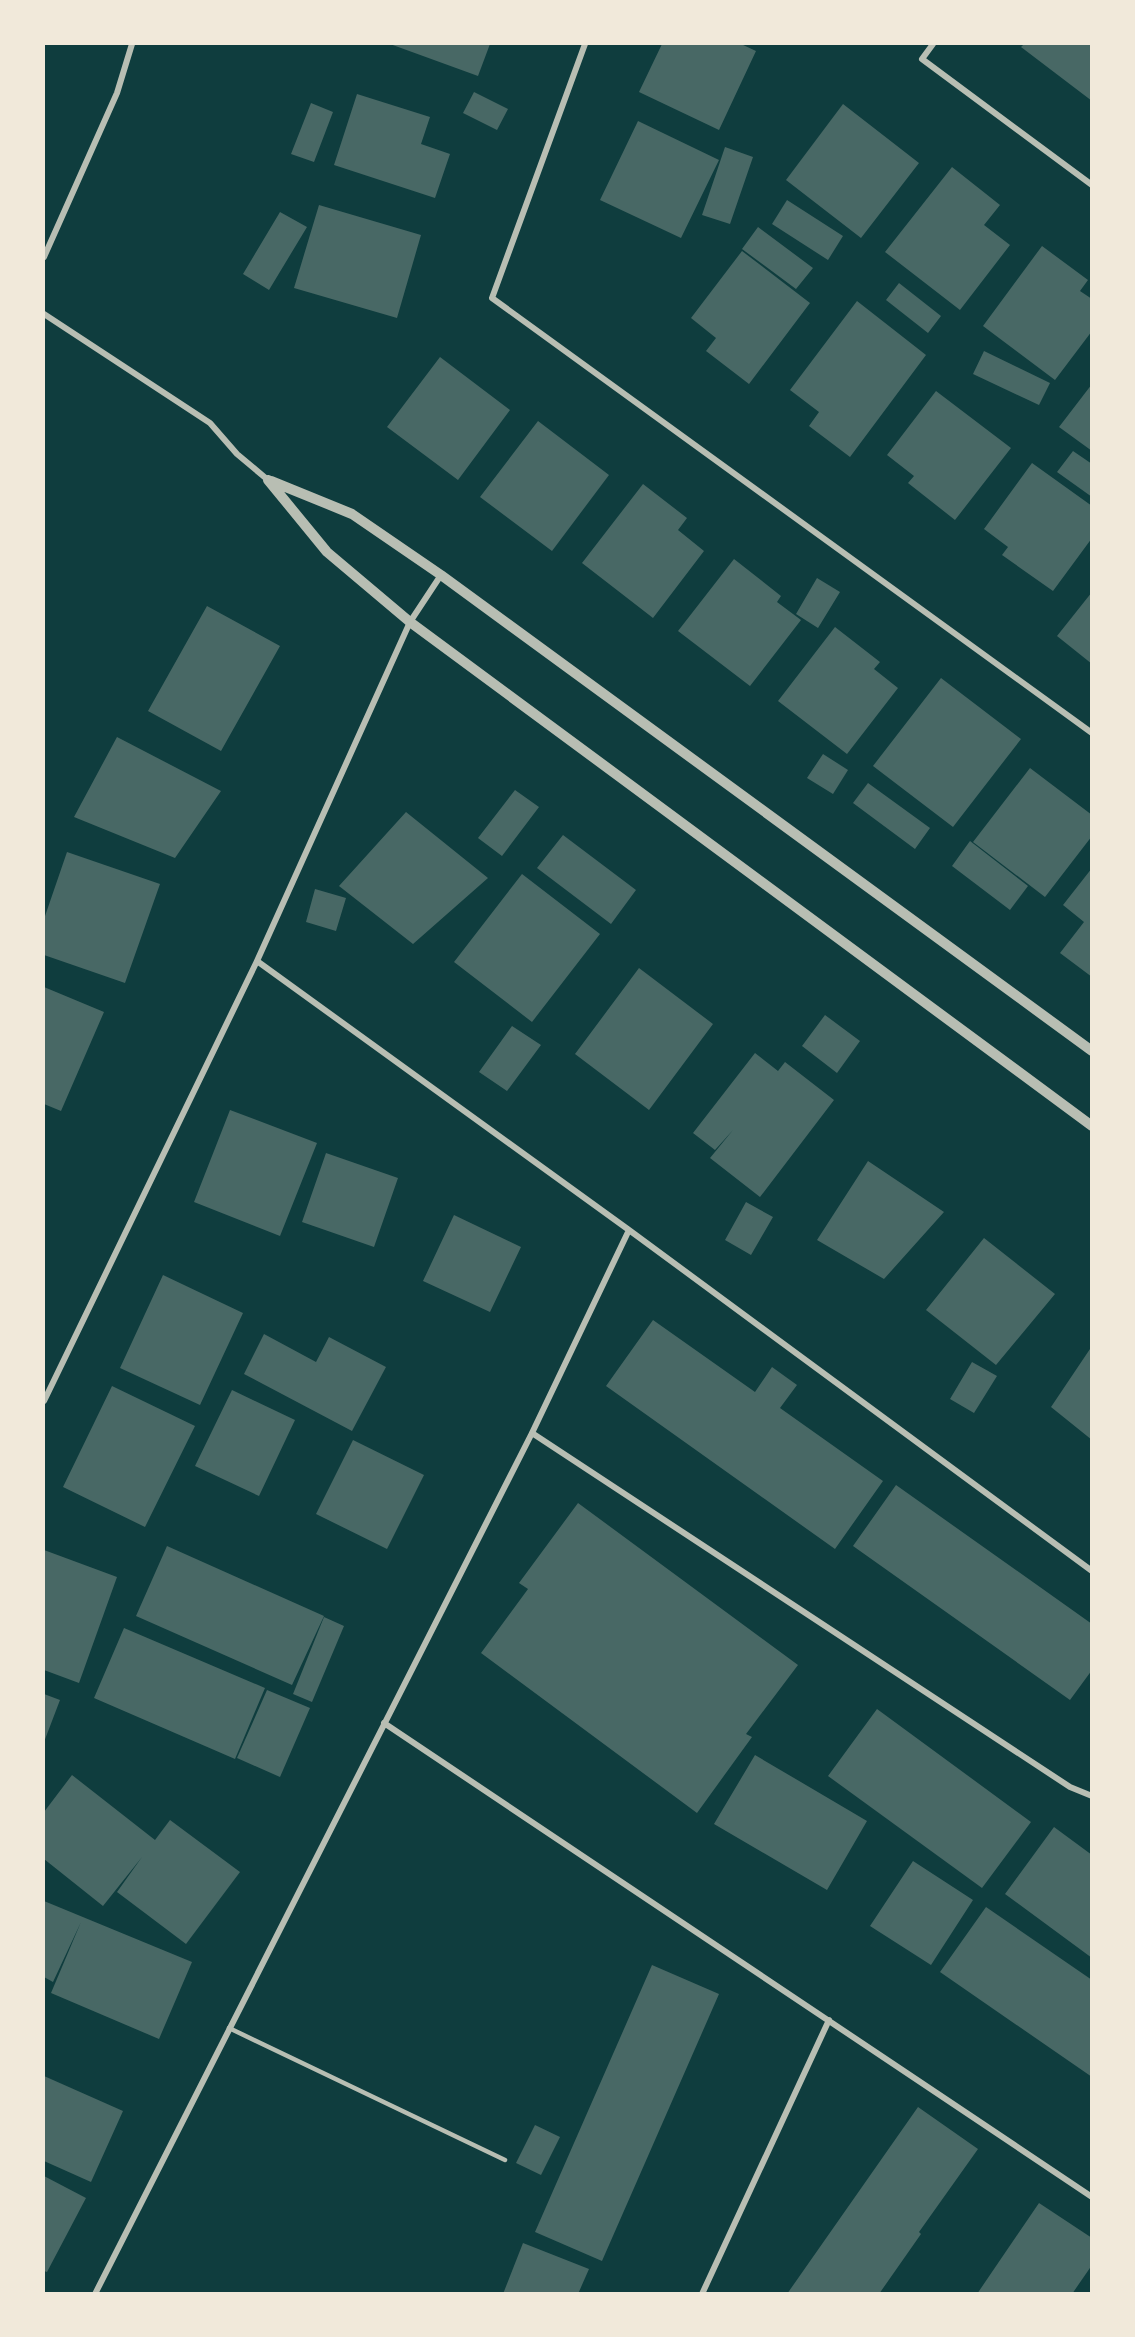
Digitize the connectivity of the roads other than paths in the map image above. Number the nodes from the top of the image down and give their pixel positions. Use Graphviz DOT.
graph roads {
  1 [pos="132,44"];
  2 [pos="585,44"];
  3 [pos="933,44"];
  4 [pos="1092,185"];
  5 [pos="44,257"];
  6 [pos="44,314"];
  7 [pos="268,480"];
  8 [pos="441,575"];
  9 [pos="410,622"];
  10 [pos="1092,733"];
  11 [pos="257,961"];
  12 [pos="1092,1051"];
  13 [pos="1092,1126"];
  14 [pos="629,1230"];
  15 [pos="44,1401"];
  16 [pos="532,1433"];
  17 [pos="1092,1571"];
  18 [pos="384,1722"];
  19 [pos="1092,1796"];
  20 [pos="829,2020"];
  21 [pos="229,2028"];
  22 [pos="506,2160"];
  23 [pos="1092,2198"];
  24 [pos="95,2294"];
  25 [pos="702,2294"];
  1 -- 5 [label="street"];
  2 -- 10 [label="street"];
  3 -- 4 [label="street"];
  6 -- 7 [label="street"];
  7 -- 8 [label="street"];
  7 -- 9 [label="street"];
  8 -- 9 [label="street"];
  8 -- 12 [label="street"];
  9 -- 11 [label="street"];
  9 -- 13 [label="street"];
  11 -- 14 [label="street"];
  11 -- 15 [label="street"];
  14 -- 16 [label="street"];
  14 -- 17 [label="street"];
  16 -- 18 [label="street"];
  16 -- 19 [label="street"];
  18 -- 20 [label="street"];
  18 -- 21 [label="street"];
  20 -- 23 [label="street"];
  20 -- 25 [label="street"];
  21 -- 22 [label="lane"];
  21 -- 24 [label="street"];
}
